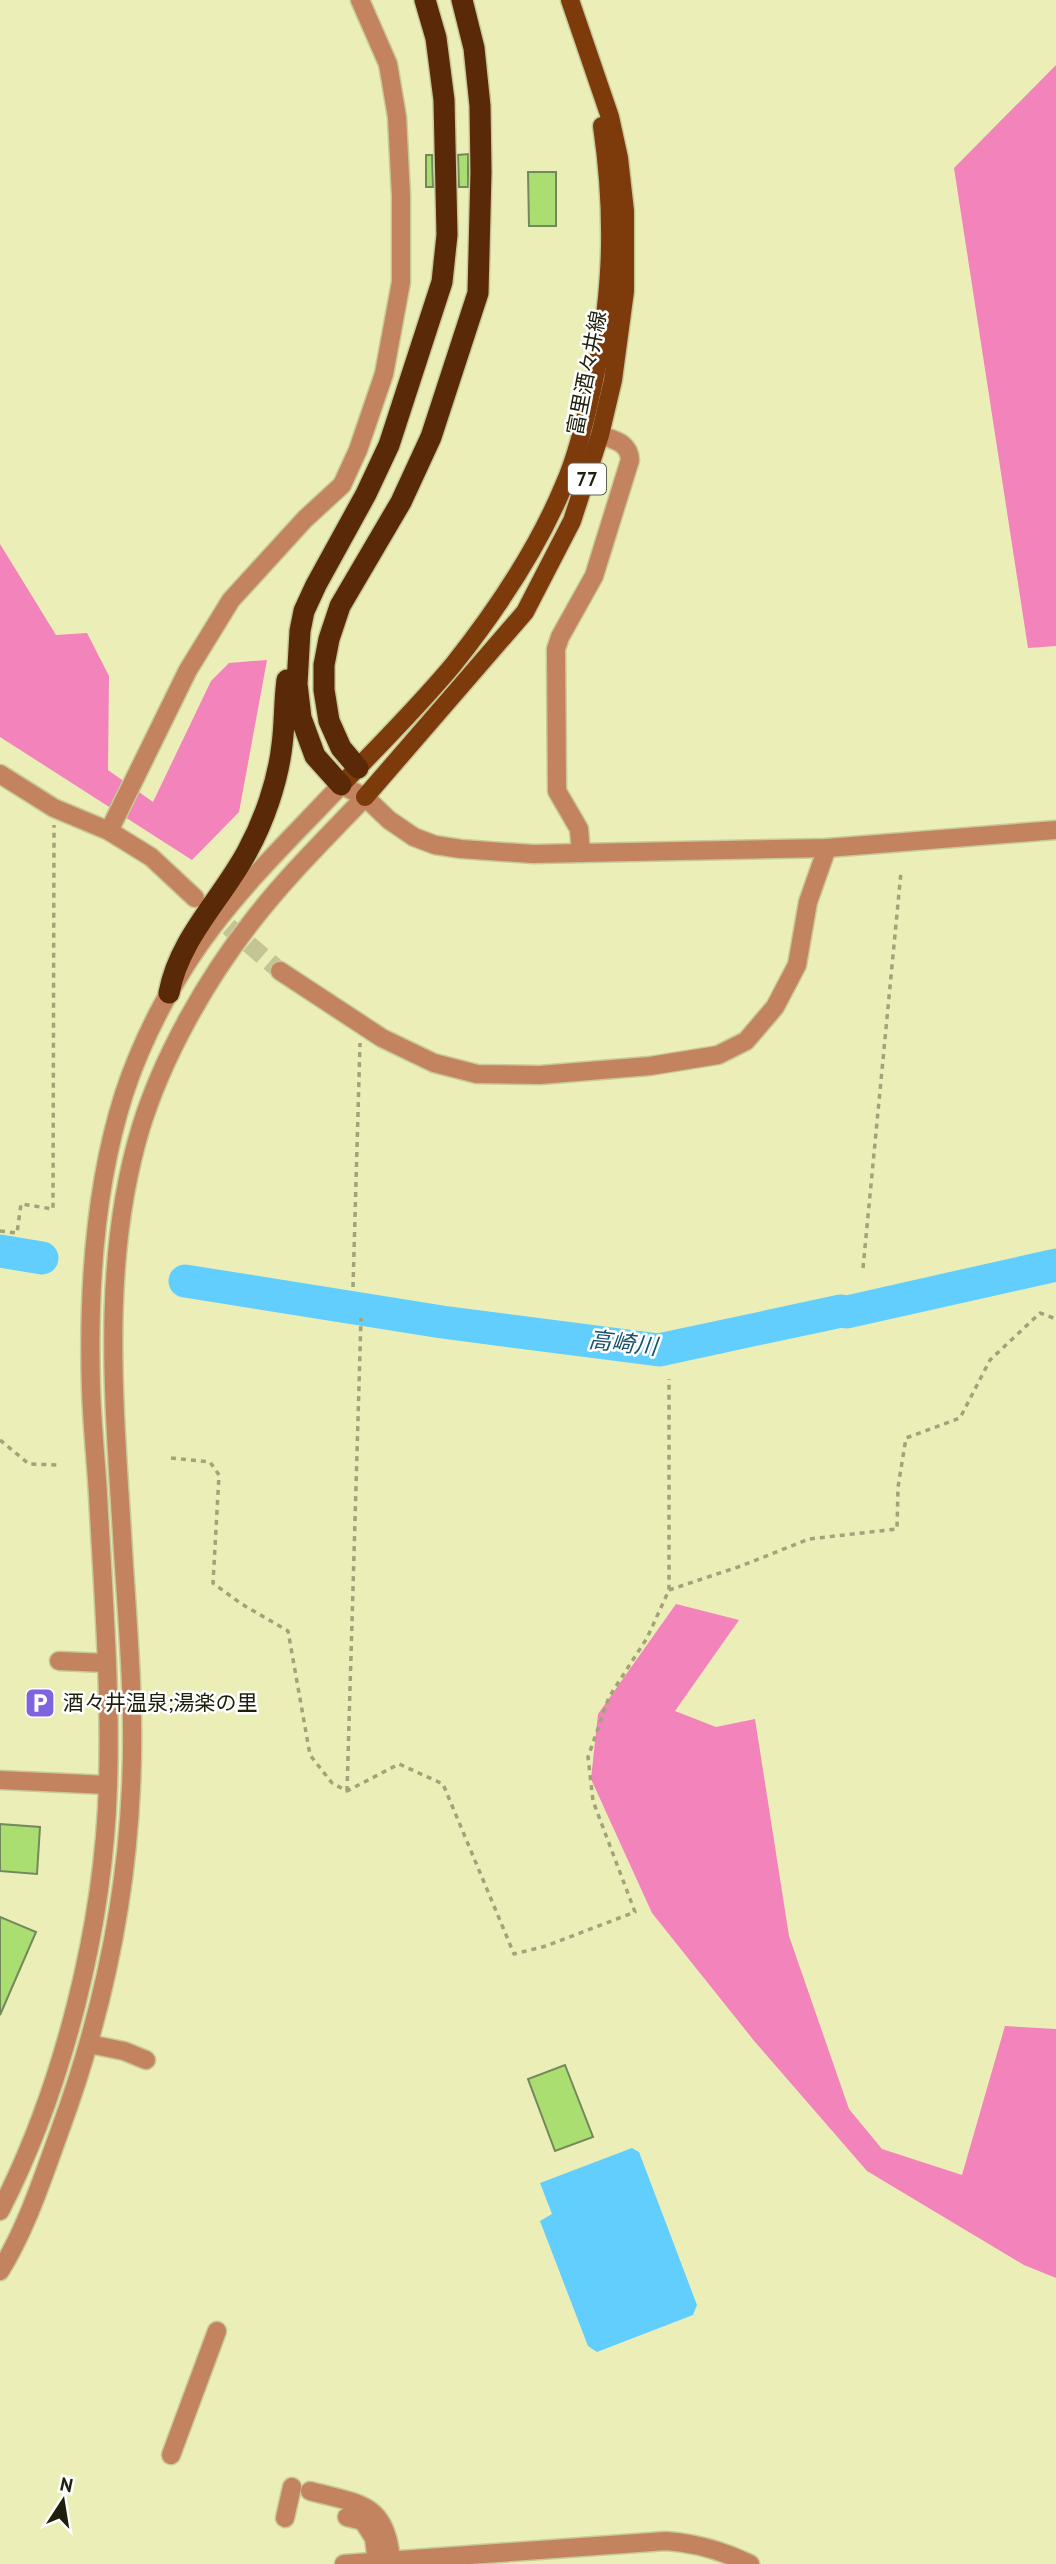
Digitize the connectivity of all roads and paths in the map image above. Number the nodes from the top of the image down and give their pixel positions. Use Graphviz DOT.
graph roads {
  1 [pos="360,0"];
  2 [pos="425,0"];
  3 [pos="463,0"];
  4 [pos="570,0"];
  5 [pos="601,94"];
  6 [pos="600,435"];
  7 [pos="300,631"];
  8 [pos="358,768"];
  9 [pos="0,774"];
  10 [pos="341,785"];
  11 [pos="365,797"];
  12 [pos="54,808"];
  13 [pos="1056,830"];
  14 [pos="109,831"];
  15 [pos="827,848"];
  16 [pos="581,853"];
  17 [pos="901,872"];
  18 [pos="195,898"];
  19 [pos="280,971"];
  20 [pos="169,993"];
  21 [pos="360,1023"];
  22 [pos="0,1231"];
  23 [pos="863,1268"];
  24 [pos="353,1287"];
  25 [pos="361,1318"];
  26 [pos="1056,1319"];
  27 [pos="669,1379"];
  28 [pos="0,1440"];
  29 [pos="171,1458"];
  30 [pos="58,1465"];
  31 [pos="669,1590"];
  32 [pos="59,1661"];
  33 [pos="106,1663"];
  34 [pos="0,1780"];
  35 [pos="108,1786"];
  36 [pos="347,1791"];
  37 [pos="89,2044"];
  38 [pos="146,2060"];
  39 [pos="0,2210"];
  40 [pos="0,2271"];
  41 [pos="217,2331"];
  42 [pos="171,2455"];
  43 [pos="347,2517"];
  44 [pos="285,2518"];
  45 [pos="384,2561"];
  46 [pos="344,2564"];
  47 [pos="750,2564"];
  1 -- 14 [label="street"];
  2 -- 7 [label="highway"];
  3 -- 8 [label="highway"];
  4 -- 5 [label="main road, 富里酒々井線 / 77"];
  5 -- 6 [label="main road, 富里酒々井線 / 77"];
  5 -- 8 [label="main road, 富里酒々井線 / 77"];
  6 -- 11 [label="main road, 富里酒々井線 / 77"];
  6 -- 16 [label="street"];
  7 -- 10 [label="highway"];
  7 -- 20 [label="highway"];
  8 -- 10 [label="main road, 富里酒々井線 / 77"];
  8 -- 11 [label="street"];
  9 -- 12 [label="street"];
  10 -- 11 [label="street"];
  10 -- 20 [label="street"];
  11 -- 16 [label="street"];
  11 -- 37 [label="street"];
  12 -- 14 [label="street"];
  12 -- 22 [label="path"];
  13 -- 15 [label="street"];
  14 -- 18 [label="street"];
  15 -- 16 [label="street"];
  15 -- 21 [label="street"];
  17 -- 23 [label="path"];
  19 -- 21 [label="street"];
  20 -- 33 [label="street"];
  21 -- 24 [label="path"];
  25 -- 36 [label="path"];
  26 -- 31 [label="path"];
  27 -- 31 [label="path"];
  28 -- 30 [label="path"];
  29 -- 36 [label="path"];
  31 -- 36 [label="path"];
  32 -- 33 [label="street"];
  33 -- 35 [label="street"];
  34 -- 35 [label="street"];
  35 -- 39 [label="street"];
  37 -- 38 [label="street"];
  37 -- 40 [label="street"];
  41 -- 42 [label="street"];
  43 -- 45 [label="street"];
  44 -- 45 [label="street"];
  45 -- 46 [label="street"];
  45 -- 47 [label="street"];
}
